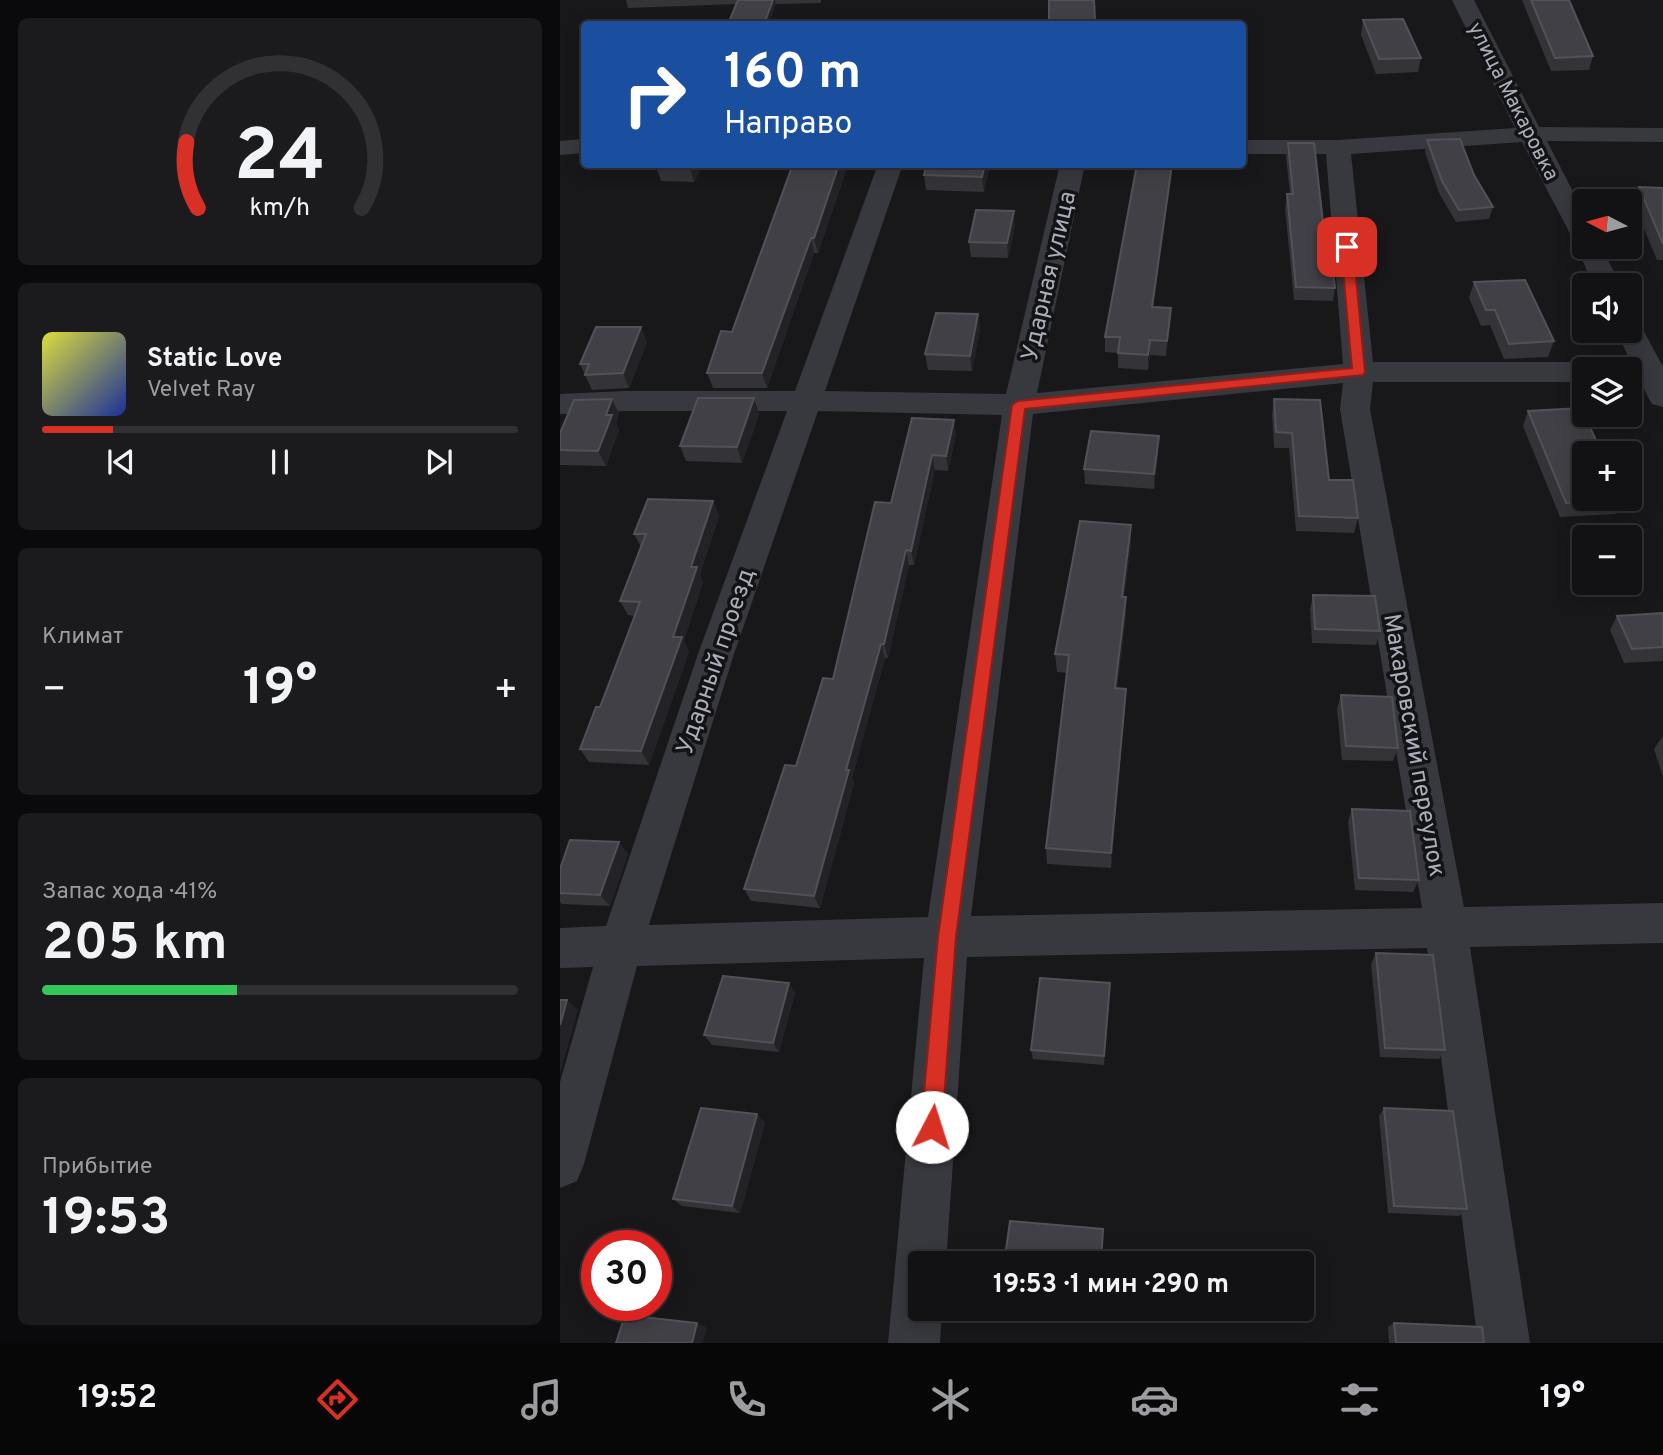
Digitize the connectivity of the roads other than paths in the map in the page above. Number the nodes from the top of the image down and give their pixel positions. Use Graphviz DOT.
graph roads {
  1 [pos="1463,0"];
  2 [pos="1530,134"];
  3 [pos="1663,135"];
  4 [pos="581,146"];
  5 [pos="1246,146"];
  6 [pos="1338,147"];
  7 [pos="560,148"];
  8 [pos="890,168"];
  9 [pos="1072,168"];
  10 [pos="1572,216"];
  11 [pos="1636,343"];
  12 [pos="1359,372"];
  13 [pos="1572,372"];
  14 [pos="1652,378"];
  15 [pos="807,401"];
  16 [pos="560,404"];
  17 [pos="1018,405"];
  18 [pos="1663,923"];
  19 [pos="1447,927"];
  20 [pos="947,937"];
  21 [pos="621,946"];
  22 [pos="560,948"];
  23 [pos="560,1164"];
  24 [pos="921,1251"];
  25 [pos="916,1321"];
  26 [pos="914,1343"];
  27 [pos="1504,1343"];
  1 -- 2 [label="street, улица Макаровка"];
  2 -- 3 [label="street"];
  2 -- 6 [label="street"];
  2 -- 10 [label="street, улица Макаровка"];
  4 -- 7 [label="street"];
  5 -- 6 [label="street"];
  6 -- 12 [label="street, Макаровский переулок"];
  8 -- 15 [label="street, Ударный проезд"];
  9 -- 17 [label="street, Ударная улица"];
  11 -- 14 [label="street"];
  12 -- 13 [label="street"];
  12 -- 17 [label="street"];
  12 -- 19 [label="street, Макаровский переулок"];
  15 -- 16 [label="street"];
  15 -- 17 [label="street"];
  15 -- 21 [label="street, Ударный проезд"];
  17 -- 20 [label="street, Ударная улица"];
  18 -- 19 [label="street"];
  19 -- 20 [label="street"];
  19 -- 27 [label="street, Макаровский переулок"];
  20 -- 21 [label="street"];
  20 -- 24 [label="street, Ударная улица"];
  21 -- 22 [label="street"];
  21 -- 23 [label="street, Ударный проезд"];
  25 -- 26 [label="street, Ударная улица"];
}
